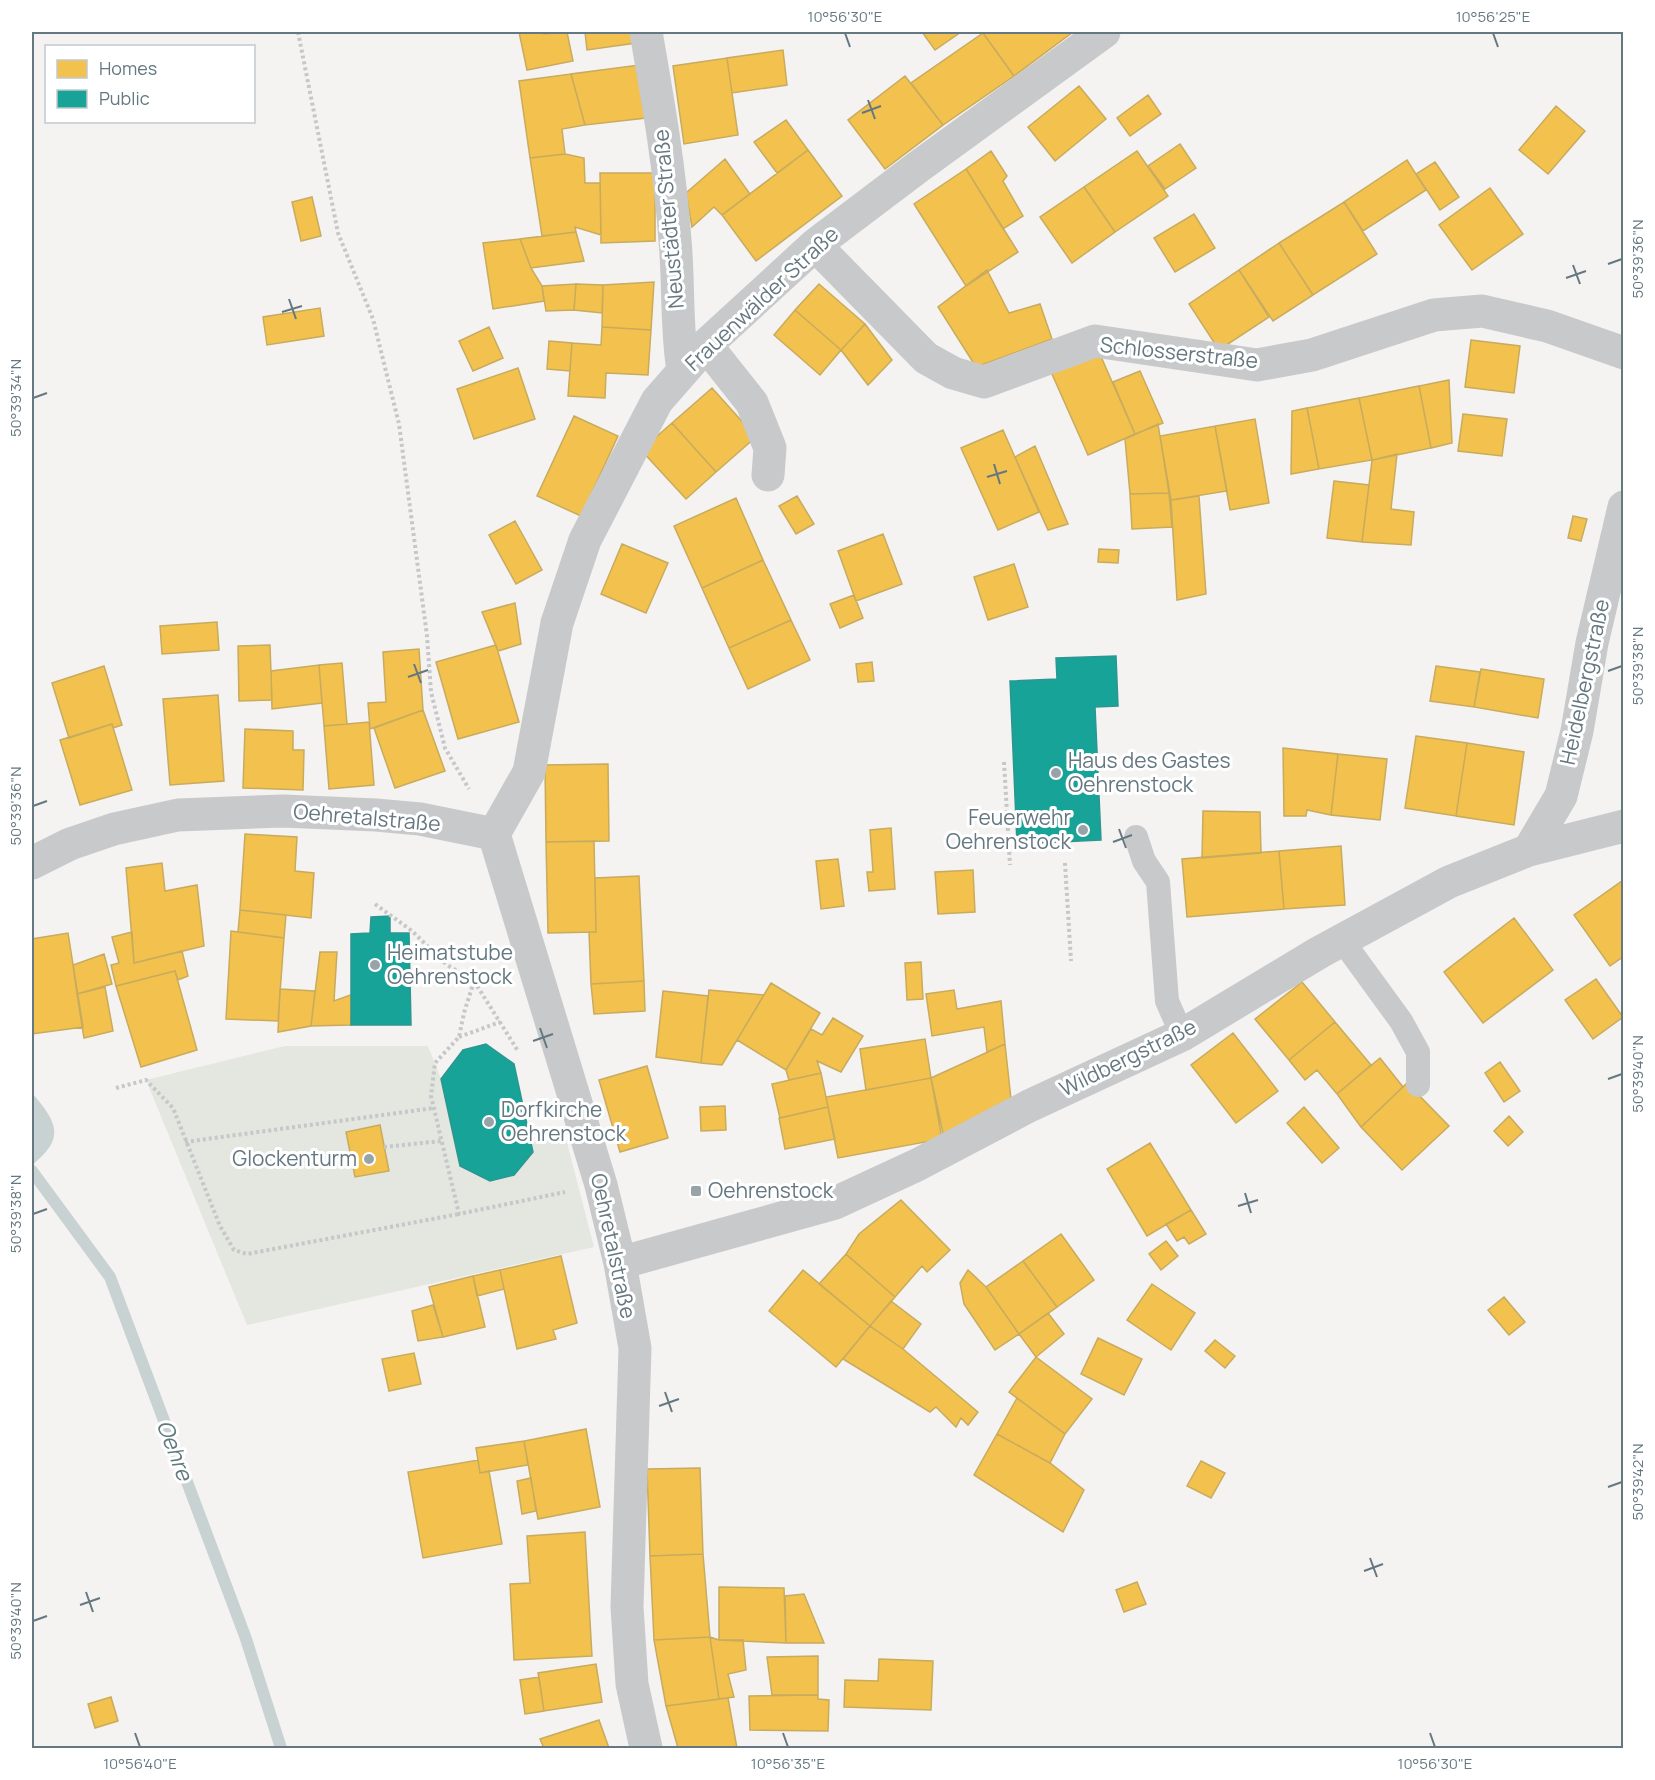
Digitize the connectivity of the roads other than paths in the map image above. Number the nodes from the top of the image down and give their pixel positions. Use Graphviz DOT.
graph roads {
  1 [pos="646,32"];
  2 [pos="1104,32"];
  3 [pos="815,245"];
  4 [pos="706,345"];
  5 [pos="1623,353"];
  6 [pos="683,372"];
  7 [pos="768,475"];
  8 [pos="1623,507"];
  9 [pos="1623,826"];
  10 [pos="494,834"];
  11 [pos="1136,837"];
  12 [pos="1529,850"];
  13 [pos="32,863"];
  14 [pos="1342,940"];
  15 [pos="1182,1035"];
  16 [pos="1418,1085"];
  17 [pos="620,1263"];
  18 [pos="646,1749"];
  1 -- 6 [label="street, Neustädter Straße"];
  2 -- 3 [label="street, Frauenwälder Straße"];
  3 -- 4 [label="street, Frauenwälder Straße"];
  3 -- 5 [label="street, Schlosserstraße"];
  4 -- 6 [label="street, Frauenwälder Straße"];
  4 -- 7 [label="street"];
  6 -- 10 [label="street, Frauenwälder Straße"];
  8 -- 12 [label="street, Heidelbergstraße"];
  9 -- 12 [label="street, Wildbergstraße"];
  10 -- 13 [label="street, Oehretalstraße"];
  10 -- 17 [label="street, Oehretalstraße"];
  11 -- 15 [label="lane"];
  12 -- 14 [label="street, Wildbergstraße"];
  14 -- 15 [label="street, Wildbergstraße"];
  14 -- 16 [label="lane"];
  15 -- 17 [label="street, Wildbergstraße"];
  17 -- 18 [label="street, Oehretalstraße"];
}
